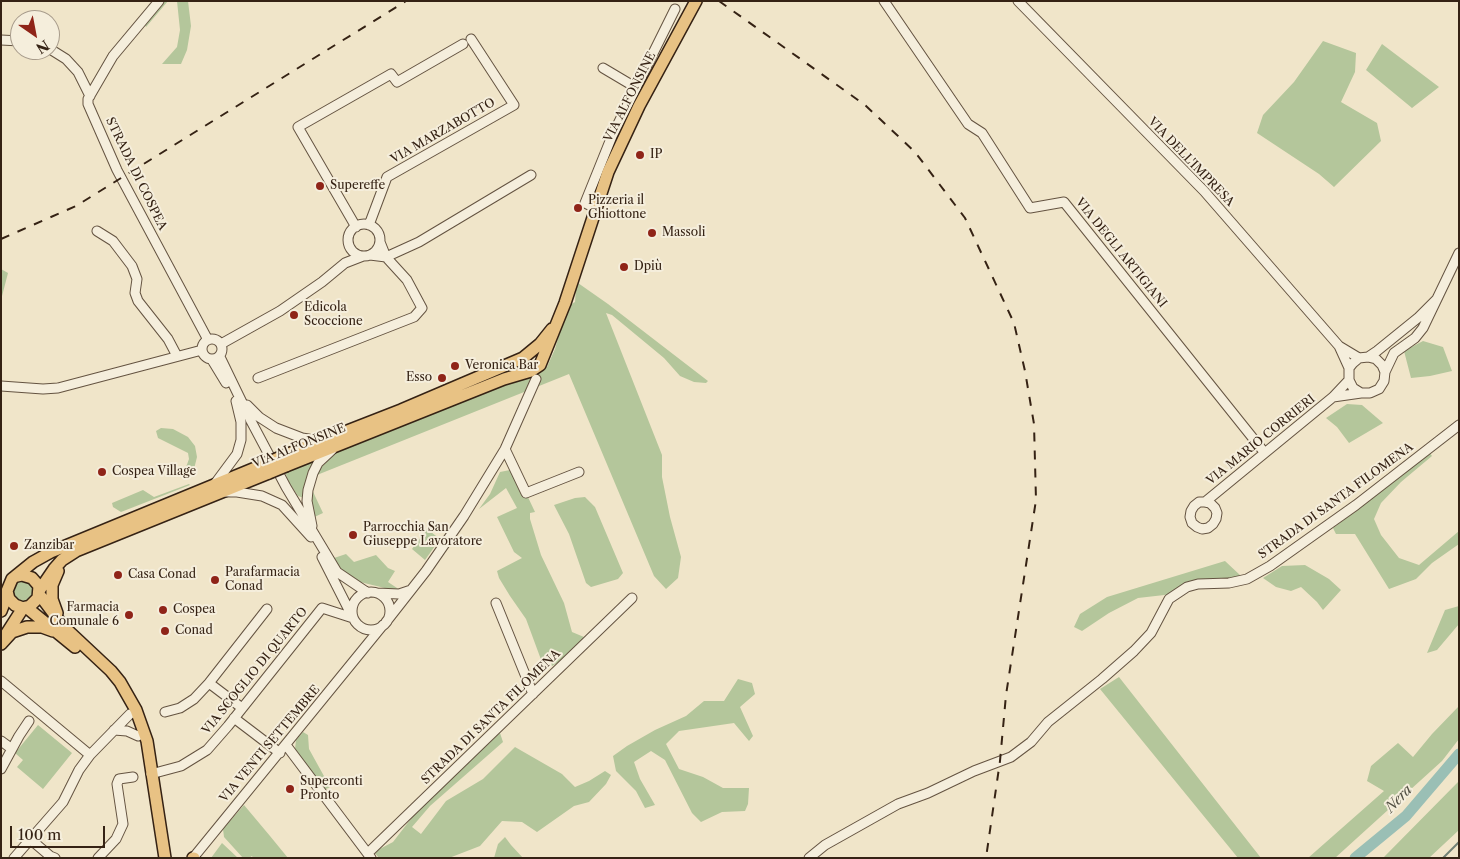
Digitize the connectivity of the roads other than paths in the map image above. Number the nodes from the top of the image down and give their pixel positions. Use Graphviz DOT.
graph roads {
  1 [pos="159,1"];
  2 [pos="696,1"];
  3 [pos="884,1"];
  4 [pos="1018,1"];
  5 [pos="675,9"];
  6 [pos="60,55"];
  7 [pos="603,68"];
  8 [pos="635,87"];
  9 [pos="90,96"];
  10 [pos="531,175"];
  11 [pos="595,208"];
  12 [pos="369,225"];
  13 [pos="356,227"];
  14 [pos="97,231"];
  15 [pos="380,242"];
  16 [pos="351,249"];
  17 [pos="1459,253"];
  18 [pos="367,256"];
  19 [pos="386,257"];
  20 [pos="345,263"];
  21 [pos="1436,300"];
  22 [pos="558,322"];
  23 [pos="1405,329"];
  24 [pos="1415,338"];
  25 [pos="208,340"];
  26 [pos="221,344"];
  27 [pos="1339,346"];
  28 [pos="202,350"];
  29 [pos="177,356"];
  30 [pos="216,358"];
  31 [pos="523,358"];
  32 [pos="1364,358"];
  33 [pos="1349,368"];
  34 [pos="1385,372"];
  35 [pos="533,375"];
  36 [pos="258,378"];
  37 [pos="1349,380"];
  38 [pos="1,386"];
  39 [pos="1361,393"];
  40 [pos="1334,397"];
  41 [pos="238,400"];
  42 [pos="1459,426"];
  43 [pos="321,442"];
  44 [pos="341,443"];
  45 [pos="505,449"];
  46 [pos="1264,452"];
  47 [pos="285,461"];
  48 [pos="579,472"];
  49 [pos="217,489"];
  50 [pos="1205,502"];
  51 [pos="312,535"];
  52 [pos="76,551"];
  53 [pos="17,576"];
  54 [pos="411,590"];
  55 [pos="39,592"];
  56 [pos="371,592"];
  57 [pos="7,595"];
  58 [pos="357,598"];
  59 [pos="632,598"];
  60 [pos="346,602"];
  61 [pos="496,603"];
  62 [pos="25,607"];
  63 [pos="267,609"];
  64 [pos="1,611"];
  65 [pos="355,620"];
  66 [pos="385,624"];
  67 [pos="60,629"];
  68 [pos="1,643"];
  69 [pos="368,643"];
  70 [pos="1,681"];
  71 [pos="209,683"];
  72 [pos="533,694"];
  73 [pos="25,701"];
  74 [pos="242,708"];
  75 [pos="165,712"];
  76 [pos="130,714"];
  77 [pos="42,716"];
  78 [pos="234,718"];
  79 [pos="29,721"];
  80 [pos="114,730"];
  81 [pos="138,736"];
  82 [pos="1,741"];
  83 [pos="286,745"];
  84 [pos="12,750"];
  85 [pos="280,754"];
  86 [pos="90,755"];
  87 [pos="1,769"];
  88 [pos="151,774"];
  89 [pos="133,777"];
  90 [pos="30,839"];
  91 [pos="370,855"];
  92 [pos="14,858"];
  93 [pos="55,858"];
  94 [pos="98,858"];
  95 [pos="158,858"];
  96 [pos="165,858"];
  97 [pos="193,858"];
  98 [pos="809,858"];
  1 -- 9 [label="street"];
  2 -- 11 [label="main road, VIA ALFONSINE"];
  3 -- 46 [label="street, VIA DEGLI ARTIGIANI"];
  4 -- 27 [label="street, VIA DELL'IMPRESA"];
  5 -- 8 [label="street, VIA ALFONSINE"];
  6 -- 9 [label="street, STRADA DI COSPEA"];
  7 -- 8 [label="street, VIA ALFONSINE"];
  8 -- 11 [label="street, VIA ALFONSINE"];
  9 -- 25 [label="street, STRADA DI COSPEA"];
  10 -- 19 [label="street"];
  11 -- 22 [label="main road, VIA ALFONSINE"];
  12 -- 13 [label="street"];
  12 -- 13 [label="street, VIA MARZABOTTO"];
  12 -- 15 [label="street"];
  13 -- 16 [label="street"];
  14 -- 29 [label="street"];
  15 -- 18 [label="street"];
  15 -- 19 [label="street"];
  16 -- 18 [label="street"];
  16 -- 20 [label="street"];
  17 -- 21 [label="street, VIA MARIO CORRIERI"];
  18 -- 19 [label="street"];
  18 -- 20 [label="street"];
  19 -- 36 [label="street"];
  20 -- 26 [label="street"];
  21 -- 23 [label="street, VIA MARIO CORRIERI"];
  21 -- 24 [label="street, VIA MARIO CORRIERI"];
  22 -- 31 [label="main road, VIA ALFONSINE"];
  22 -- 35 [label="main road, VIA ALFONSINE"];
  23 -- 24 [label="street"];
  23 -- 32 [label="street, VIA MARIO CORRIERI"];
  24 -- 34 [label="street, VIA MARIO CORRIERI"];
  25 -- 26 [label="street"];
  25 -- 28 [label="street"];
  26 -- 30 [label="street"];
  27 -- 32 [label="street, VIA DELL'IMPRESA"];
  27 -- 33 [label="street, VIA DELL'IMPRESA"];
  28 -- 29 [label="street"];
  28 -- 30 [label="street"];
  29 -- 38 [label="street"];
  30 -- 41 [label="street"];
  31 -- 35 [label="street"];
  31 -- 43 [label="main road, VIA ALFONSINE"];
  32 -- 33 [label="street, VIA MARIO CORRIERI"];
  32 -- 34 [label="street"];
  33 -- 37 [label="street"];
  34 -- 39 [label="street, VIA MARIO CORRIERI"];
  35 -- 44 [label="main road, VIA ALFONSINE"];
  35 -- 45 [label="street, VIA VENTI SETTEMBRE"];
  37 -- 39 [label="street"];
  37 -- 40 [label="street, VIA MARIO CORRIERI"];
  39 -- 40 [label="street, VIA MARIO CORRIERI"];
  40 -- 46 [label="street, VIA MARIO CORRIERI"];
  41 -- 43 [label="street"];
  41 -- 49 [label="street"];
  41 -- 51 [label="street"];
  42 -- 98 [label="street, STRADA DI SANTA FILOMENA"];
  43 -- 47 [label="main road, VIA ALFONSINE"];
  44 -- 47 [label="main road, VIA ALFONSINE"];
  44 -- 51 [label="street"];
  45 -- 48 [label="street"];
  45 -- 54 [label="street, VIA VENTI SETTEMBRE"];
  46 -- 50 [label="street, VIA MARIO CORRIERI"];
  47 -- 49 [label="main road, VIA ALFONSINE, bridge"];
  49 -- 51 [label="street"];
  49 -- 52 [label="main road, VIA ALFONSINE"];
  49 -- 53 [label="main road, VIA ALFONSINE"];
  51 -- 56 [label="street"];
  51 -- 60 [label="street"];
  52 -- 55 [label="main road, VIA ALFONSINE"];
  52 -- 67 [label="main road"];
  53 -- 55 [label="main road"];
  53 -- 57 [label="main road"];
  54 -- 56 [label="street"];
  54 -- 66 [label="street, VIA VENTI SETTEMBRE"];
  55 -- 62 [label="main road"];
  55 -- 67 [label="main road"];
  56 -- 58 [label="street"];
  56 -- 66 [label="street"];
  57 -- 62 [label="main road"];
  57 -- 64 [label="main road"];
  58 -- 60 [label="street"];
  58 -- 65 [label="street"];
  59 -- 72 [label="street, STRADA DI SANTA FILOMENA"];
  60 -- 65 [label="street"];
  61 -- 72 [label="street"];
  62 -- 67 [label="main road"];
  62 -- 68 [label="main road"];
  63 -- 71 [label="street"];
  65 -- 66 [label="street"];
  65 -- 69 [label="street"];
  65 -- 74 [label="street, VIA SCOGLIO DI QUARTO"];
  66 -- 69 [label="street, VIA VENTI SETTEMBRE"];
  67 -- 68 [label="main road"];
  67 -- 76 [label="main road"];
  67 -- 88 [label="main road"];
  69 -- 83 [label="street, VIA VENTI SETTEMBRE"];
  70 -- 73 [label="street"];
  71 -- 74 [label="street"];
  71 -- 75 [label="street"];
  72 -- 91 [label="street, STRADA DI SANTA FILOMENA"];
  73 -- 77 [label="street"];
  73 -- 79 [label="street"];
  74 -- 78 [label="street, VIA SCOGLIO DI QUARTO"];
  76 -- 80 [label="street"];
  76 -- 81 [label="main road"];
  77 -- 79 [label="street"];
  77 -- 86 [label="street"];
  78 -- 85 [label="street, VIA VENTI SETTEMBRE"];
  78 -- 88 [label="street, VIA SCOGLIO DI QUARTO"];
  79 -- 84 [label="street"];
  80 -- 81 [label="street"];
  80 -- 86 [label="street"];
  81 -- 95 [label="main road"];
  82 -- 84 [label="street"];
  83 -- 85 [label="street, VIA VENTI SETTEMBRE"];
  83 -- 91 [label="street, STRADA DI SANTA FILOMENA"];
  84 -- 87 [label="street"];
  85 -- 97 [label="street, VIA VENTI SETTEMBRE"];
  86 -- 90 [label="street"];
  88 -- 96 [label="main road"];
  89 -- 94 [label="street"];
  90 -- 92 [label="street"];
  90 -- 93 [label="street"];
}
